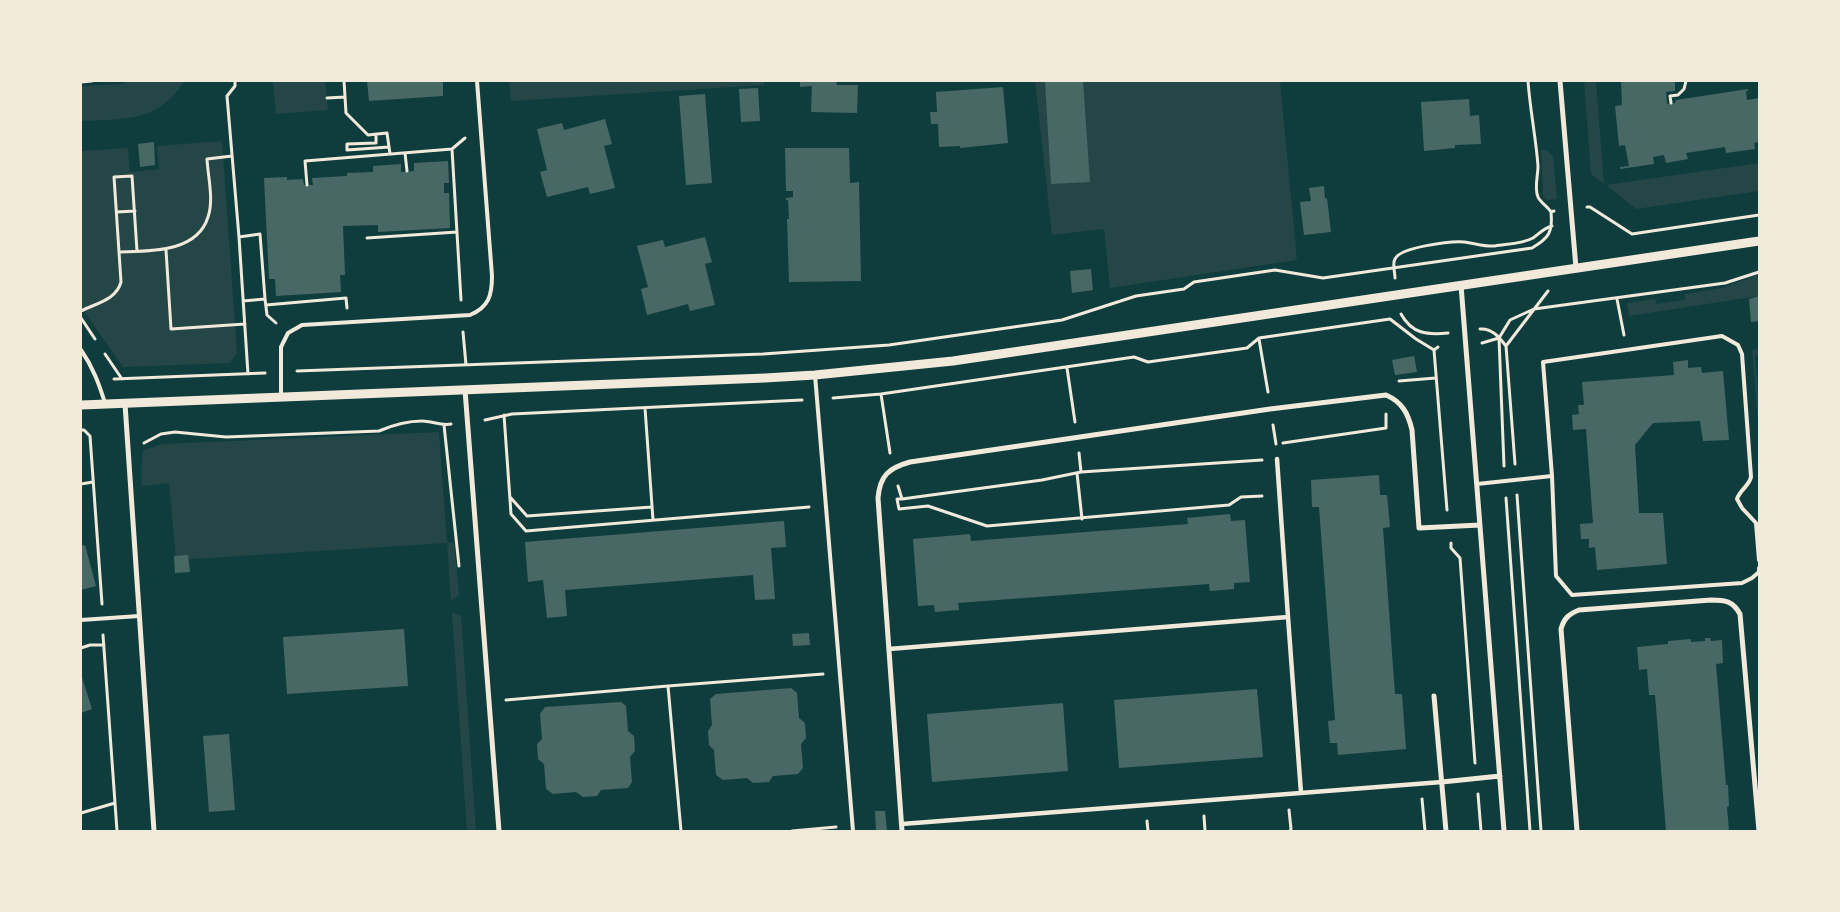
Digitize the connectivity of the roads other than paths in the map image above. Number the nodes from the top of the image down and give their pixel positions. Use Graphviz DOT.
graph roads {
  1 [pos="477,81"];
  2 [pos="1560,81"];
  3 [pos="1759,241"];
  4 [pos="1576,268"];
  5 [pos="1461,285"];
  6 [pos="81,350"];
  7 [pos="815,375"];
  8 [pos="465,390"];
  9 [pos="281,397"];
  10 [pos="106,404"];
  11 [pos="125,404"];
  12 [pos="81,406"];
  13 [pos="1276,459"];
  14 [pos="1552,476"];
  15 [pos="1477,484"];
  16 [pos="1480,525"];
  17 [pos="1759,560"];
  18 [pos="1759,568"];
  19 [pos="139,616"];
  20 [pos="1288,617"];
  21 [pos="81,620"];
  22 [pos="889,649"];
  23 [pos="1434,696"];
  24 [pos="1500,776"];
  25 [pos="1442,782"];
  26 [pos="1301,793"];
  27 [pos="902,824"];
  28 [pos="154,831"];
  29 [pos="499,831"];
  30 [pos="854,831"];
  31 [pos="902,831"];
  32 [pos="1446,831"];
  33 [pos="1504,831"];
  34 [pos="1577,831"];
  35 [pos="1759,831"];
  1 -- 9 [label="lane"];
  2 -- 4 [label="street"];
  3 -- 4 [label="street"];
  4 -- 5 [label="street"];
  5 -- 7 [label="street"];
  5 -- 15 [label="street"];
  6 -- 10 [label="lane"];
  7 -- 8 [label="street"];
  7 -- 30 [label="lane"];
  8 -- 9 [label="street"];
  8 -- 29 [label="street"];
  9 -- 11 [label="street"];
  10 -- 11 [label="street"];
  10 -- 12 [label="street"];
  11 -- 19 [label="street"];
  13 -- 20 [label="street"];
  14 -- 15 [label="lane"];
  14 -- 17 [label="lane"];
  14 -- 18 [label="lane"];
  15 -- 16 [label="street"];
  16 -- 22 [label="street"];
  16 -- 24 [label="street"];
  19 -- 21 [label="lane"];
  19 -- 28 [label="street"];
  20 -- 22 [label="street"];
  20 -- 26 [label="street"];
  22 -- 27 [label="street"];
  23 -- 25 [label="street"];
  24 -- 25 [label="street"];
  24 -- 33 [label="street"];
  25 -- 26 [label="street"];
  25 -- 32 [label="street"];
  26 -- 27 [label="street"];
  27 -- 31 [label="street"];
  34 -- 35 [label="street"];
}
